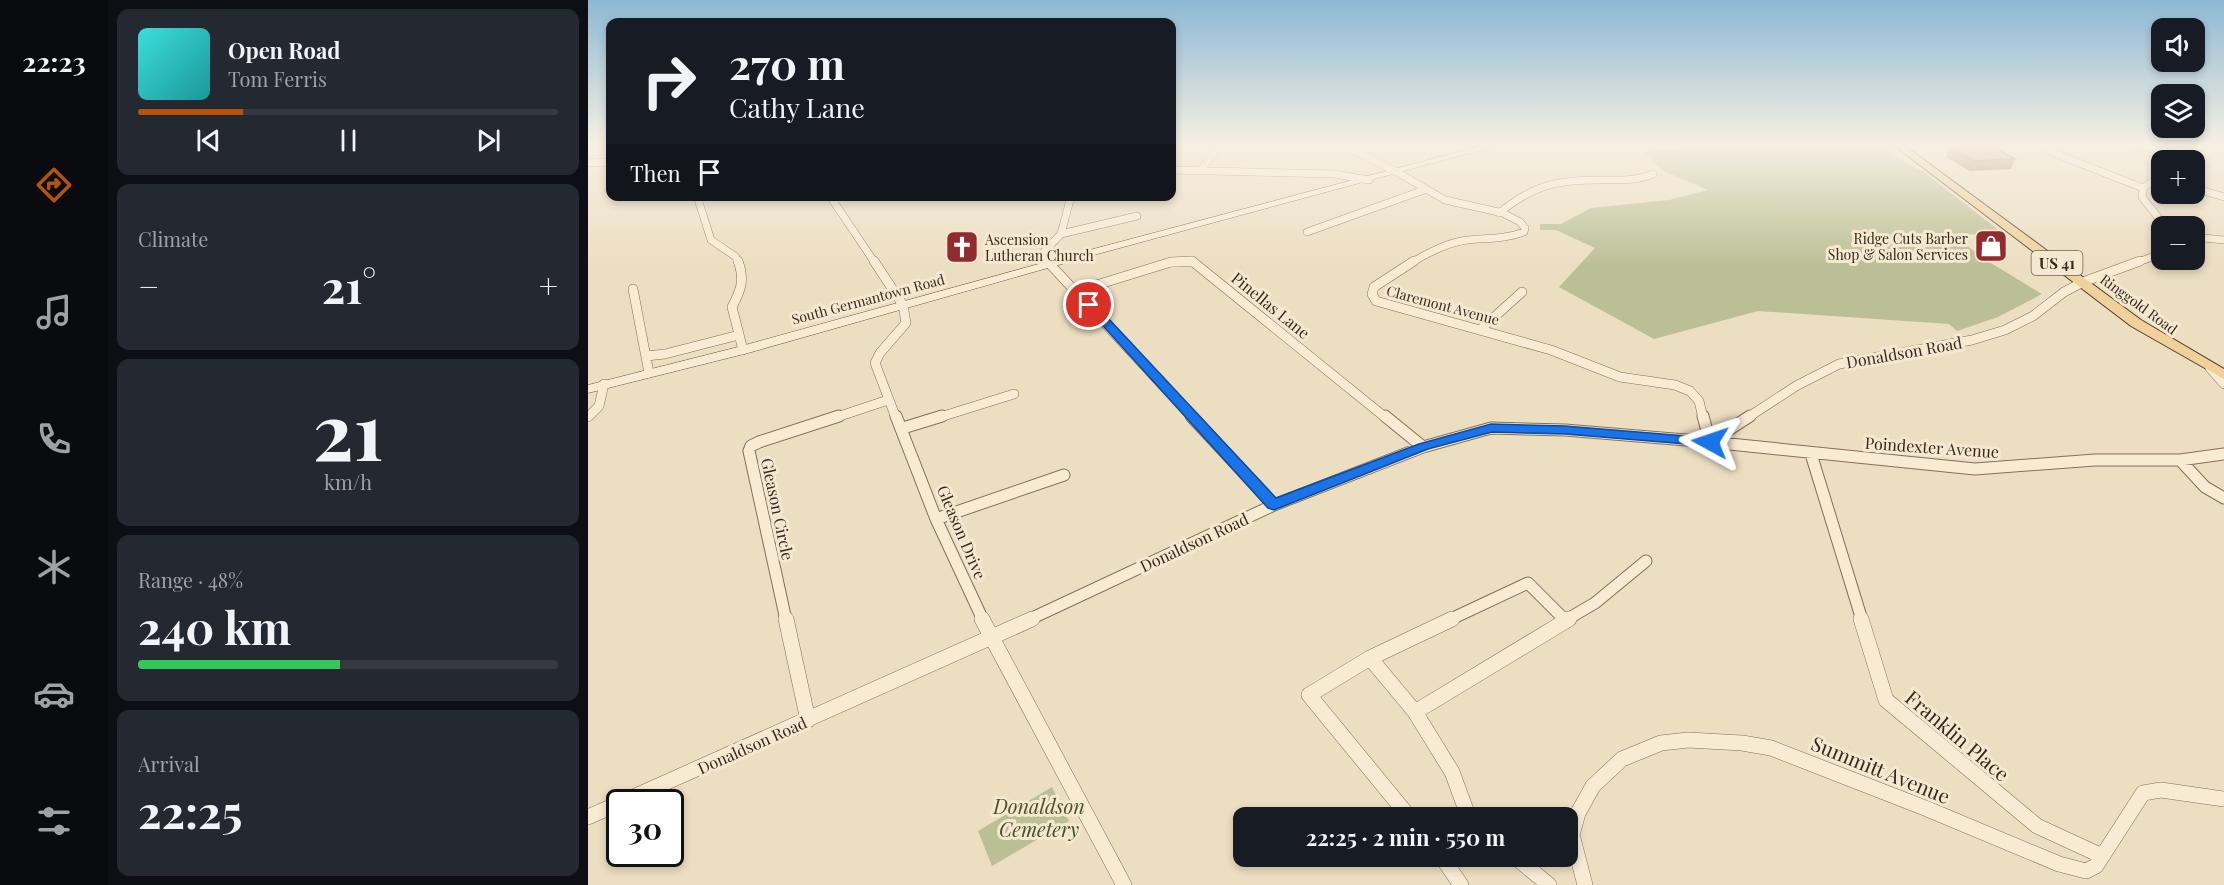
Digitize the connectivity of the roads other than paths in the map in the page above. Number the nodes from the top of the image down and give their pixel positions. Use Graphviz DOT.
graph roads {
  1 [pos="1353,184"];
  2 [pos="1416,184"];
  3 [pos="1543,184"];
  4 [pos="1951,184"];
  5 [pos="2133,184"];
  6 [pos="2149,184"];
  7 [pos="2142,188"];
  8 [pos="1424,190"];
  9 [pos="2205,191"];
  10 [pos="2224,196"];
  11 [pos="699,201"];
  12 [pos="833,201"];
  13 [pos="1070,201"];
  14 [pos="1499,213"];
  15 [pos="1137,216"];
  16 [pos="2157,216"];
  17 [pos="1307,232"];
  18 [pos="1061,234"];
  19 [pos="2205,238"];
  20 [pos="2224,240"];
  21 [pos="2151,257"];
  22 [pos="1051,265"];
  23 [pos="2084,282"];
  24 [pos="633,290"];
  25 [pos="1077,291"];
  26 [pos="1522,292"];
  27 [pos="903,305"];
  28 [pos="1481,329"];
  29 [pos="739,335"];
  30 [pos="743,350"];
  31 [pos="646,356"];
  32 [pos="2210,368"];
  33 [pos="649,373"];
  34 [pos="2224,375"];
  35 [pos="604,384"];
  36 [pos="2224,384"];
  37 [pos="588,389"];
  38 [pos="1014,394"];
  39 [pos="888,400"];
  40 [pos="588,417"];
  41 [pos="903,428"];
  42 [pos="1710,442"];
  43 [pos="1424,447"];
  44 [pos="1811,454"];
  45 [pos="2224,454"];
  46 [pos="2180,460"];
  47 [pos="1064,475"];
  48 [pos="2224,498"];
  49 [pos="1274,505"];
  50 [pos="936,519"];
  51 [pos="1646,561"];
  52 [pos="1566,621"];
  53 [pos="991,638"];
  54 [pos="1370,658"];
  55 [pos="1415,712"];
  56 [pos="808,720"];
  57 [pos="653,789"];
  58 [pos="2224,799"];
  59 [pos="1401,807"];
  60 [pos="1465,807"];
  61 [pos="606,810"];
  62 [pos="588,818"];
  63 [pos="2102,856"];
  64 [pos="1449,867"];
  65 [pos="1527,867"];
  66 [pos="1124,885"];
  67 [pos="1461,885"];
  68 [pos="1549,885"];
  69 [pos="1585,885"];
  1 -- 22 [label="main road, South Germantown Road"];
  2 -- 8 [label="street, Claremont Avenue"];
  3 -- 14 [label="street"];
  4 -- 23 [label="main road, Ringgold Road / US 41"];
  5 -- 7 [label="street"];
  6 -- 7 [label="street"];
  7 -- 16 [label="street"];
  8 -- 14 [label="street, Claremont Avenue"];
  8 -- 17 [label="street"];
  9 -- 10 [label="street"];
  11 -- 29 [label="street"];
  12 -- 27 [label="street"];
  13 -- 18 [label="street"];
  14 -- 28 [label="street, Claremont Avenue"];
  15 -- 18 [label="street"];
  18 -- 22 [label="street"];
  19 -- 20 [label="street"];
  21 -- 23 [label="street, Donaldson Road"];
  22 -- 25 [label="street"];
  22 -- 27 [label="main road, South Germantown Road"];
  23 -- 32 [label="main road, Ringgold Road / US 41"];
  23 -- 42 [label="street, Donaldson Road"];
  24 -- 31 [label="street"];
  25 -- 43 [label="street, Pinellas Lane"];
  25 -- 49 [label="street"];
  26 -- 28 [label="street"];
  27 -- 30 [label="main road, South Germantown Road"];
  27 -- 39 [label="street, Gleason Drive"];
  28 -- 42 [label="street, Claremont Avenue"];
  29 -- 30 [label="street"];
  29 -- 31 [label="street"];
  30 -- 33 [label="main road, South Germantown Road"];
  31 -- 33 [label="street"];
  32 -- 34 [label="main road, Ringgold Road / US 41"];
  32 -- 36 [label="street"];
  33 -- 35 [label="main road, South Germantown Road"];
  35 -- 37 [label="main road, South Germantown Road"];
  35 -- 40 [label="street"];
  38 -- 41 [label="street"];
  39 -- 41 [label="street, Gleason Drive"];
  39 -- 56 [label="street, Gleason Circle"];
  41 -- 50 [label="street, Gleason Drive"];
  42 -- 43 [label="street, Donaldson Road"];
  42 -- 44 [label="street, Poindexter Avenue"];
  43 -- 49 [label="street, Donaldson Road"];
  44 -- 46 [label="street, Poindexter Avenue"];
  44 -- 63 [label="street, Franklin Place"];
  45 -- 46 [label="street, Poindexter Avenue"];
  46 -- 48 [label="street"];
  47 -- 50 [label="street"];
  49 -- 53 [label="street, Donaldson Road"];
  50 -- 53 [label="street, Gleason Drive"];
  51 -- 52 [label="street"];
  52 -- 54 [label="street"];
  52 -- 55 [label="street"];
  53 -- 56 [label="street, Donaldson Road"];
  53 -- 66 [label="street, Gleason Drive"];
  54 -- 55 [label="street"];
  54 -- 59 [label="street"];
  55 -- 60 [label="street"];
  56 -- 57 [label="street, Donaldson Road"];
  58 -- 63 [label="street, Summitt Avenue"];
  61 -- 62 [label="street, Donaldson Road"];
  63 -- 69 [label="street, Summitt Avenue"];
  64 -- 67 [label="street"];
  65 -- 68 [label="street"];
}
